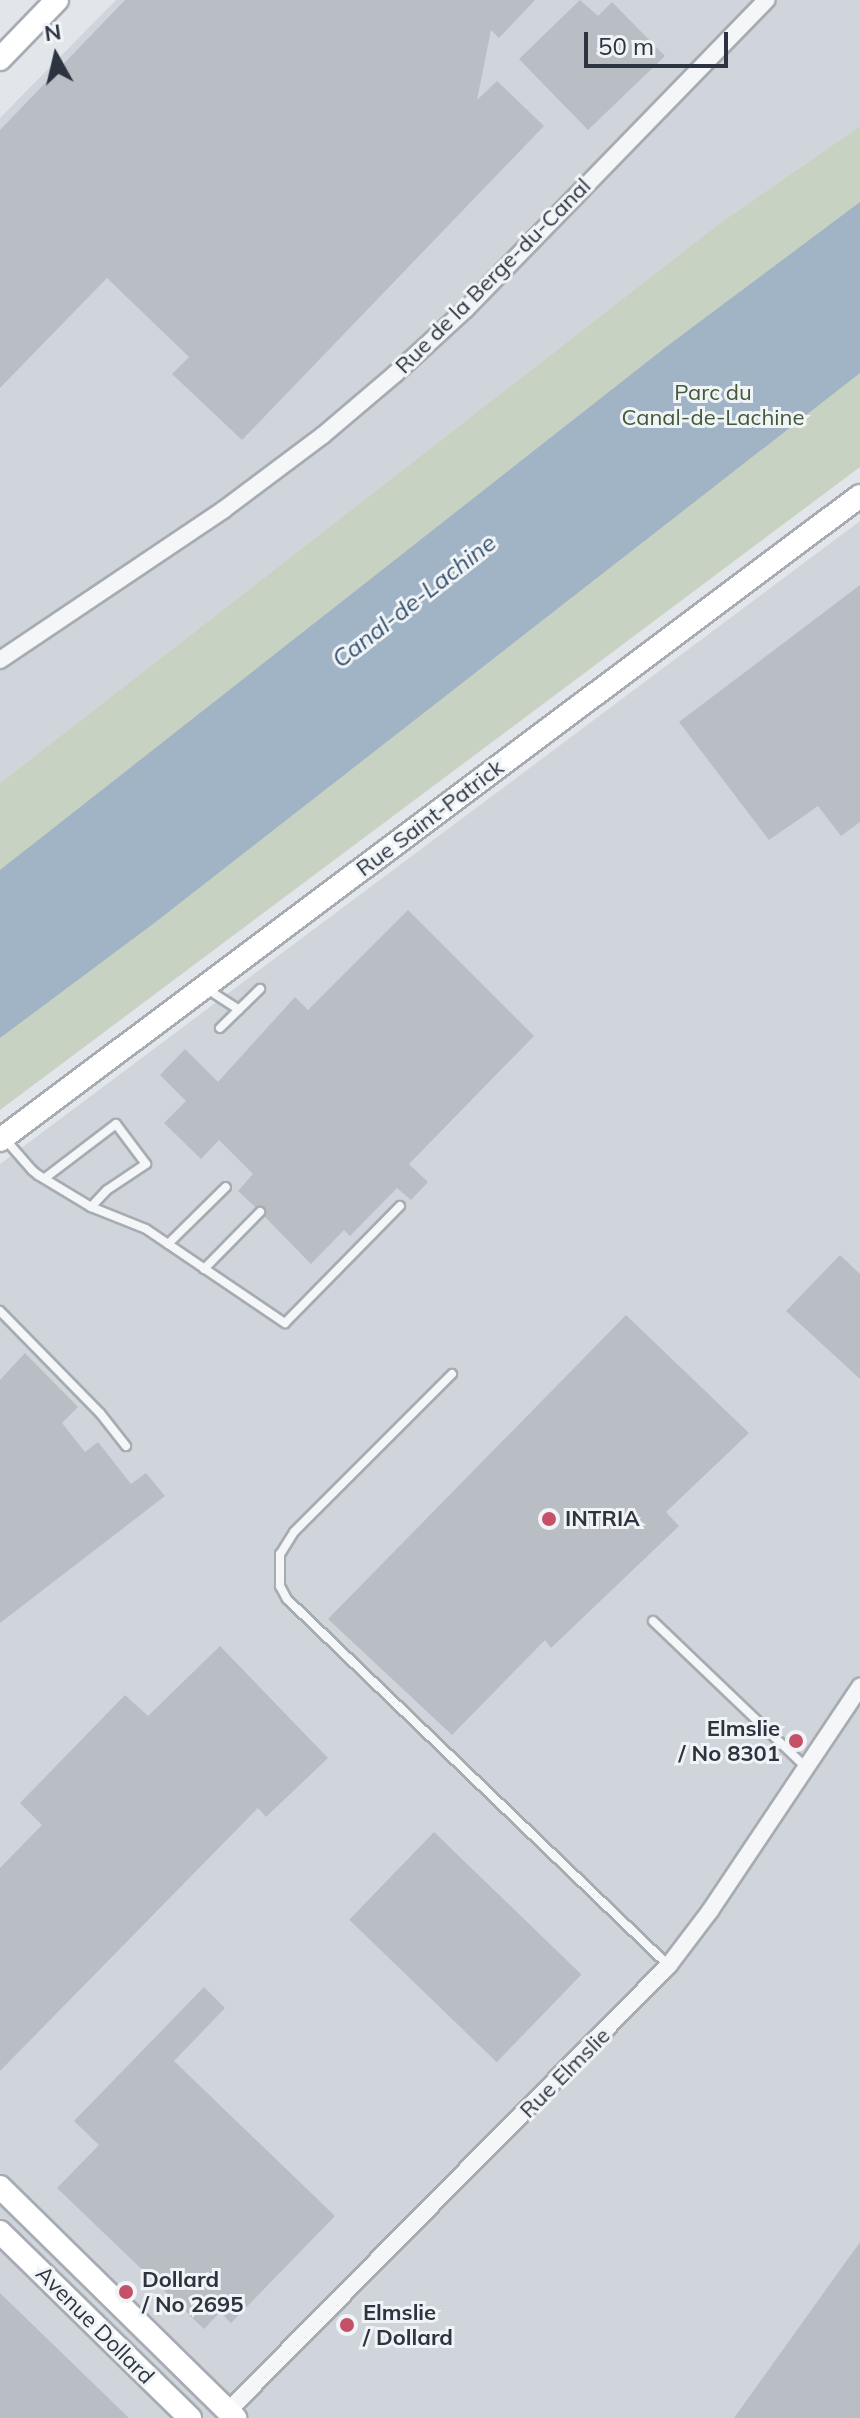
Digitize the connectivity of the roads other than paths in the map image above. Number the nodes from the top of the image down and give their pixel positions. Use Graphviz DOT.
graph roads {
  1 [pos="57,0"];
  2 [pos="766,0"];
  3 [pos="0,59"];
  4 [pos="860,496"];
  5 [pos="0,660"];
  6 [pos="204,987"];
  7 [pos="260,989"];
  8 [pos="239,1010"];
  9 [pos="220,1028"];
  10 [pos="2,1138"];
  11 [pos="45,1178"];
  12 [pos="226,1187"];
  13 [pos="400,1206"];
  14 [pos="91,1207"];
  15 [pos="260,1212"];
  16 [pos="168,1244"];
  17 [pos="204,1269"];
  18 [pos="0,1311"];
  19 [pos="452,1374"];
  20 [pos="126,1446"];
  21 [pos="653,1621"];
  22 [pos="860,1687"];
  23 [pos="806,1767"];
  24 [pos="669,1965"];
  25 [pos="0,2187"];
  26 [pos="0,2232"];
  27 [pos="228,2416"];
  28 [pos="190,2418"];
  1 -- 3 [label="main road"];
  2 -- 5 [label="street, Rue de la Berge-du-Canal"];
  4 -- 6 [label="main road, Rue Saint-Patrick"];
  6 -- 8 [label="lane"];
  6 -- 10 [label="main road, Rue Saint-Patrick"];
  7 -- 8 [label="lane"];
  8 -- 9 [label="lane"];
  10 -- 11 [label="lane"];
  11 -- 14 [label="lane"];
  11 -- 14 [label="lane"];
  12 -- 16 [label="lane"];
  13 -- 17 [label="lane"];
  14 -- 16 [label="lane"];
  15 -- 17 [label="lane"];
  16 -- 17 [label="lane"];
  18 -- 20 [label="lane"];
  19 -- 24 [label="lane"];
  21 -- 23 [label="lane"];
  22 -- 23 [label="street, Rue Elmslie"];
  23 -- 24 [label="street, Rue Elmslie"];
  24 -- 27 [label="street, Rue Elmslie"];
  25 -- 27 [label="main road, Avenue Dollard"];
  26 -- 28 [label="main road, Avenue Dollard"];
}
